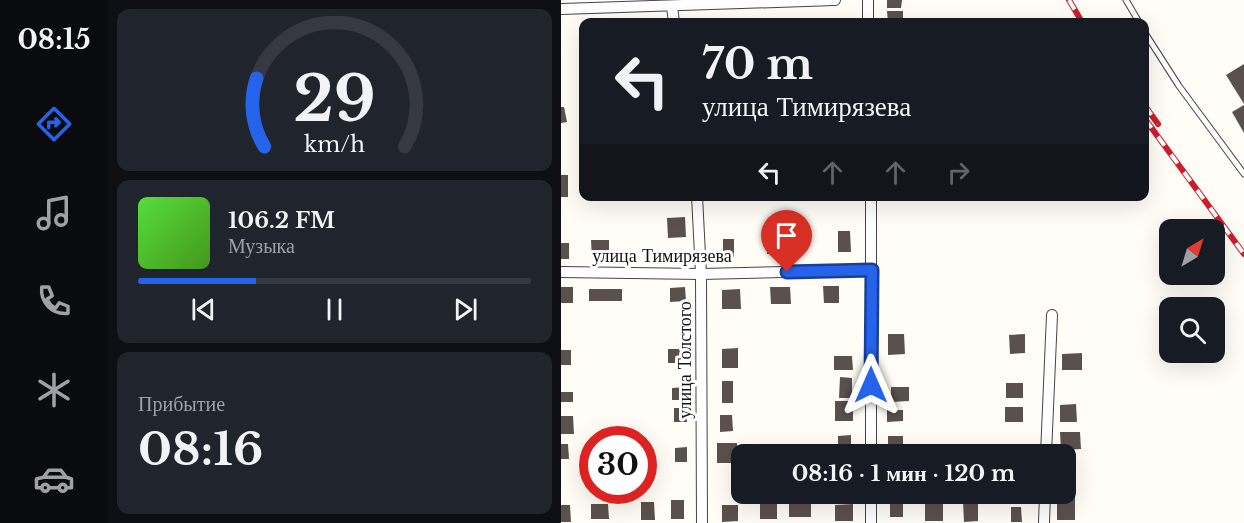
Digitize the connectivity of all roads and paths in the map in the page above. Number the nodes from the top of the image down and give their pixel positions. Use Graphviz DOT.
graph roads {
  1 [pos="835,0"];
  2 [pos="868,0"];
  3 [pos="1126,0"];
  4 [pos="707,3"];
  5 [pos="672,7"];
  6 [pos="561,9"];
  7 [pos="673,18"];
  8 [pos="868,18"];
  9 [pos="1137,18"];
  10 [pos="1149,39"];
  11 [pos="1244,174"];
  12 [pos="697,201"];
  13 [pos="871,201"];
  14 [pos="872,270"];
  15 [pos="561,272"];
  16 [pos="701,274"];
  17 [pos="1052,315"];
  18 [pos="871,444"];
  19 [pos="1046,444"];
  20 [pos="871,504"];
  21 [pos="1045,504"];
  22 [pos="702,523"];
  23 [pos="871,523"];
  24 [pos="1044,523"];
  1 -- 4 [label="street"];
  2 -- 8 [label="street"];
  3 -- 9 [label="lane"];
  4 -- 5 [label="street"];
  5 -- 6 [label="street"];
  5 -- 7 [label="street"];
  10 -- 11 [label="lane"];
  12 -- 16 [label="street, улица Толстого"];
  13 -- 14 [label="street"];
  14 -- 16 [label="street, улица Тимирязева"];
  14 -- 18 [label="street"];
  15 -- 16 [label="street, улица Тимирязева"];
  16 -- 22 [label="street, улица Толстого"];
  17 -- 19 [label="street"];
  20 -- 23 [label="street"];
  21 -- 24 [label="street"];
}
